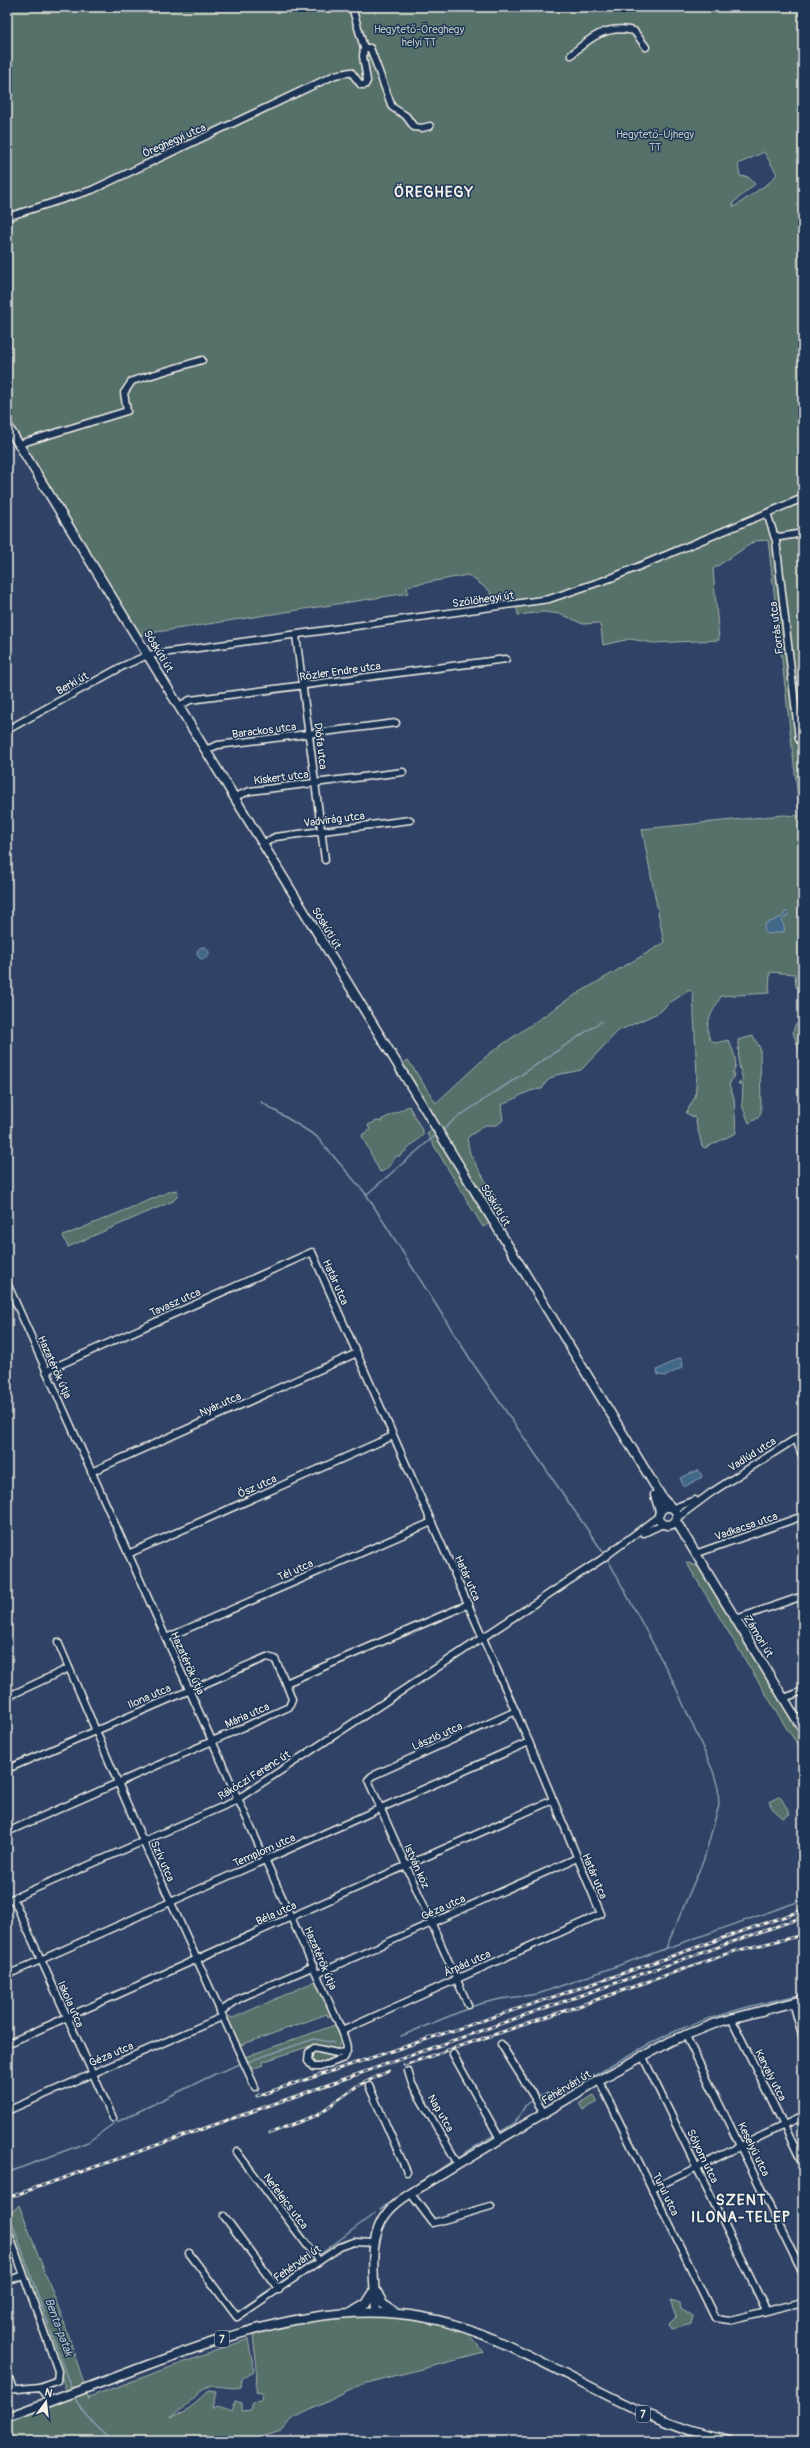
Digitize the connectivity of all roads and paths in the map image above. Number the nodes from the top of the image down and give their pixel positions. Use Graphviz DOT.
graph roads {
  1 [pos="352,7"];
  2 [pos="646,47"];
  3 [pos="364,48"];
  4 [pos="571,55"];
  5 [pos="430,126"];
  6 [pos="7,217"];
  7 [pos="202,360"];
  8 [pos="7,425"];
  9 [pos="19,444"];
  10 [pos="803,498"];
  11 [pos="767,513"];
  12 [pos="803,533"];
  13 [pos="774,534"];
  14 [pos="296,635"];
  15 [pos="148,655"];
  16 [pos="506,659"];
  17 [pos="303,686"];
  18 [pos="179,706"];
  19 [pos="396,723"];
  20 [pos="7,730"];
  21 [pos="309,735"];
  22 [pos="802,743"];
  23 [pos="205,750"];
  24 [pos="403,772"];
  25 [pos="315,783"];
  26 [pos="234,796"];
  27 [pos="410,820"];
  28 [pos="322,831"];
  29 [pos="263,844"];
  30 [pos="325,860"];
  31 [pos="312,1252"];
  32 [pos="7,1283"];
  33 [pos="357,1353"];
  34 [pos="46,1371"];
  35 [pos="803,1434"];
  36 [pos="393,1436"];
  37 [pos="796,1438"];
  38 [pos="628,1442"];
  39 [pos="803,1458"];
  40 [pos="91,1472"];
  41 [pos="712,1492"];
  42 [pos="672,1508"];
  43 [pos="659,1513"];
  44 [pos="803,1516"];
  45 [pos="677,1519"];
  46 [pos="432,1522"];
  47 [pos="666,1525"];
  48 [pos="625,1543"];
  49 [pos="128,1554"];
  50 [pos="695,1554"];
  51 [pos="803,1596"];
  52 [pos="469,1604"];
  53 [pos="736,1620"];
  54 [pos="483,1637"];
  55 [pos="166,1638"];
  56 [pos="58,1642"];
  57 [pos="69,1668"];
  58 [pos="286,1683"];
  59 [pos="189,1690"];
  60 [pos="803,1691"];
  61 [pos="7,1697"];
  62 [pos="784,1698"];
  63 [pos="516,1711"];
  64 [pos="803,1730"];
  65 [pos="94,1731"];
  66 [pos="212,1741"];
  67 [pos="529,1742"];
  68 [pos="7,1769"];
  69 [pos="368,1780"];
  70 [pos="118,1783"];
  71 [pos="238,1798"];
  72 [pos="554,1800"];
  73 [pos="380,1809"];
  74 [pos="7,1832"];
  75 [pos="143,1841"];
  76 [pos="577,1858"];
  77 [pos="266,1860"];
  78 [pos="406,1867"];
  79 [pos="10,1899"];
  80 [pos="171,1903"];
  81 [pos="601,1914"];
  82 [pos="292,1917"];
  83 [pos="432,1923"];
  84 [pos="196,1959"];
  85 [pos="41,1961"];
  86 [pos="314,1966"];
  87 [pos="317,1974"];
  88 [pos="7,1975"];
  89 [pos="456,1979"];
  90 [pos="803,2000"];
  91 [pos="793,2002"];
  92 [pos="468,2005"];
  93 [pos="221,2014"];
  94 [pos="66,2017"];
  95 [pos="731,2018"];
  96 [pos="342,2031"];
  97 [pos="685,2034"];
  98 [pos="803,2039"];
  99 [pos="7,2044"];
  100 [pos="501,2044"];
  101 [pos="347,2052"];
  102 [pos="453,2054"];
  103 [pos="642,2055"];
  104 [pos="408,2071"];
  105 [pos="92,2073"];
  106 [pos="599,2080"];
  107 [pos="369,2086"];
  108 [pos="255,2087"];
  109 [pos="7,2111"];
  110 [pos="544,2113"];
  111 [pos="803,2116"];
  112 [pos="113,2118"];
  113 [pos="784,2124"];
  114 [pos="500,2139"];
  115 [pos="741,2146"];
  116 [pos="237,2152"];
  117 [pos="458,2164"];
  118 [pos="803,2164"];
  119 [pos="697,2167"];
  120 [pos="407,2172"];
  121 [pos="652,2189"];
  122 [pos="411,2194"];
  123 [pos="491,2206"];
  124 [pos="224,2216"];
  125 [pos="7,2228"];
  126 [pos="375,2243"];
  127 [pos="189,2253"];
  128 [pos="319,2262"];
  129 [pos="803,2274"];
  130 [pos="23,2275"];
  131 [pos="7,2281"];
  132 [pos="279,2290"];
  133 [pos="376,2290"];
  134 [pos="803,2302"];
  135 [pos="766,2310"];
  136 [pos="351,2312"];
  137 [pos="376,2312"];
  138 [pos="398,2314"];
  139 [pos="7,2373"];
  140 [pos="39,2387"];
  141 [pos="10,2390"];
  142 [pos="51,2401"];
  143 [pos="7,2417"];
  144 [pos="729,2441"];
  1 -- 3 [label="street"];
  2 -- 4 [label="street"];
  3 -- 5 [label="street"];
  3 -- 6 [label="street, Öreghegyi utca"];
  7 -- 9 [label="street"];
  8 -- 9 [label="main road, Sóskúti út"];
  9 -- 15 [label="main road, Sóskúti út"];
  10 -- 11 [label="street, Szőlőhegyi út"];
  11 -- 13 [label="street, Forrás utca"];
  11 -- 14 [label="street, Szőlőhegyi út"];
  12 -- 13 [label="street"];
  13 -- 22 [label="street, Forrás utca"];
  14 -- 15 [label="street, Szőlőhegyi út"];
  14 -- 17 [label="street, Diófa utca"];
  15 -- 18 [label="main road, Sóskúti út"];
  15 -- 20 [label="street, Berki út"];
  16 -- 17 [label="street, Rőzler Endre utca"];
  17 -- 18 [label="street, Rőzler Endre utca"];
  17 -- 21 [label="street, Diófa utca"];
  18 -- 23 [label="main road, Sóskúti út"];
  19 -- 21 [label="street, Barackos utca"];
  21 -- 23 [label="street, Barackos utca"];
  21 -- 25 [label="street, Diófa utca"];
  23 -- 26 [label="main road, Sóskúti út"];
  24 -- 25 [label="street, Kiskert utca"];
  25 -- 26 [label="street, Kiskert utca"];
  25 -- 28 [label="street, Diófa utca"];
  26 -- 29 [label="main road, Sóskúti út"];
  27 -- 28 [label="street, Vadvirág utca"];
  28 -- 29 [label="street, Vadvirág utca"];
  28 -- 30 [label="street, Diófa utca"];
  29 -- 38 [label="main road, Sóskúti út"];
  31 -- 33 [label="street, Határ utca"];
  31 -- 34 [label="street, Tavasz utca"];
  32 -- 34 [label="street, Hazatérők útja"];
  33 -- 36 [label="street, Határ utca"];
  33 -- 40 [label="street, Nyár utca"];
  34 -- 40 [label="street, Hazatérők útja"];
  35 -- 37 [label="street, Vadlúd utca"];
  36 -- 46 [label="street, Határ utca"];
  36 -- 49 [label="street, Ősz utca"];
  37 -- 39 [label="street"];
  37 -- 41 [label="street, Vadlúd utca"];
  38 -- 42 [label="main road, Sóskúti út"];
  38 -- 43 [label="main road, Sóskúti út"];
  40 -- 49 [label="street, Hazatérők útja"];
  41 -- 42 [label="street, Vadlúd utca"];
  41 -- 45 [label="street, Vadlúd utca"];
  42 -- 43 [label="main road"];
  42 -- 45 [label="main road, Zámori út"];
  43 -- 47 [label="main road, Sóskúti út"];
  43 -- 48 [label="street"];
  44 -- 50 [label="street, Vadkacsa utca"];
  45 -- 47 [label="main road"];
  45 -- 50 [label="main road, Zámori út"];
  46 -- 52 [label="street, Határ utca"];
  46 -- 55 [label="street, Tél utca"];
  47 -- 48 [label="street"];
  47 -- 50 [label="main road, Zámori út"];
  48 -- 54 [label="street, Rákóczi Ferenc út"];
  49 -- 55 [label="street, Hazatérők útja"];
  50 -- 53 [label="main road, Zámori út"];
  51 -- 53 [label="street"];
  52 -- 54 [label="street, Határ utca"];
  52 -- 58 [label="street"];
  53 -- 62 [label="main road, Zámori út"];
  54 -- 63 [label="street, Határ utca"];
  54 -- 71 [label="street, Rákóczi Ferenc út"];
  55 -- 59 [label="street, Hazatérők útja"];
  56 -- 57 [label="street, Szív utca"];
  57 -- 61 [label="street"];
  57 -- 65 [label="street, Szív utca"];
  58 -- 59 [label="street, Ilona utca"];
  58 -- 66 [label="street, Mária utca"];
  59 -- 65 [label="street, Ilona utca"];
  59 -- 66 [label="street, Hazatérők útja"];
  60 -- 62 [label="street"];
  62 -- 64 [label="main road, Zámori út"];
  63 -- 67 [label="street, Határ utca"];
  63 -- 69 [label="street, László utca"];
  65 -- 68 [label="street, Ilona utca"];
  65 -- 70 [label="street, Szív utca"];
  66 -- 70 [label="street, Mária utca"];
  66 -- 71 [label="street, Hazatérők útja"];
  67 -- 72 [label="street, Határ utca"];
  67 -- 73 [label="street, Templom utca"];
  69 -- 73 [label="street, István köz"];
  70 -- 74 [label="street, Mária utca"];
  70 -- 75 [label="street, Szív utca"];
  71 -- 75 [label="street, Rákóczi Ferenc út"];
  71 -- 77 [label="street, Hazatérők útja"];
  72 -- 76 [label="street, Határ utca"];
  72 -- 78 [label="street, Béla utca"];
  73 -- 77 [label="street, Templom utca"];
  73 -- 78 [label="street, István köz"];
  75 -- 79 [label="street, Rákóczi Ferenc út"];
  75 -- 80 [label="street, Szív utca"];
  76 -- 81 [label="street, Határ utca"];
  76 -- 83 [label="street, Géza utca"];
  77 -- 80 [label="street, Templom utca"];
  77 -- 82 [label="street, Hazatérők útja"];
  78 -- 82 [label="street, Béla utca"];
  78 -- 83 [label="street, István köz"];
  79 -- 85 [label="street, Iskola utca"];
  80 -- 84 [label="street, Szív utca"];
  80 -- 85 [label="street, Templom utca"];
  81 -- 89 [label="street, Árpád utca"];
  82 -- 84 [label="street, Béla utca"];
  82 -- 86 [label="street, Hazatérők útja"];
  83 -- 87 [label="street, Géza utca"];
  83 -- 89 [label="street, István köz"];
  84 -- 93 [label="street, Szív utca"];
  84 -- 94 [label="street, Béla utca"];
  85 -- 88 [label="street, Templom utca"];
  85 -- 94 [label="street, Iskola utca"];
  86 -- 87 [label="street, Hazatérők útja"];
  86 -- 93 [label="street, Géza utca"];
  87 -- 96 [label="street, Hazatérők útja"];
  89 -- 92 [label="street, István köz"];
  89 -- 96 [label="street, Árpád utca"];
  90 -- 91 [label="main road, Fehérvári út"];
  91 -- 95 [label="main road, Fehérvári út"];
  91 -- 98 [label="street"];
  93 -- 105 [label="street, Géza utca"];
  93 -- 108 [label="street, Szív utca"];
  94 -- 99 [label="street, Béla utca"];
  94 -- 105 [label="street, Iskola utca"];
  95 -- 97 [label="main road, Fehérvári út"];
  95 -- 113 [label="street, Karvaly utca"];
  96 -- 101 [label="street, Hazatérők útja"];
  97 -- 103 [label="main road, Fehérvári út"];
  97 -- 115 [label="street, Keselyű utca"];
  100 -- 110 [label="street"];
  101 -- 101 [label="street"];
  102 -- 114 [label="street"];
  103 -- 106 [label="main road, Fehérvári út"];
  103 -- 119 [label="street, Sólyom utca"];
  104 -- 117 [label="street, Nap utca"];
  105 -- 109 [label="street, Géza utca"];
  105 -- 112 [label="street, Iskola utca"];
  106 -- 110 [label="main road, Fehérvári út"];
  106 -- 121 [label="street, Turul utca"];
  107 -- 120 [label="street"];
  110 -- 114 [label="main road, Fehérvári út"];
  111 -- 113 [label="street"];
  113 -- 115 [label="street"];
  113 -- 118 [label="street, Karvaly utca"];
  114 -- 117 [label="main road, Fehérvári út"];
  115 -- 119 [label="street"];
  115 -- 129 [label="street, Keselyű utca"];
  116 -- 128 [label="street, Nefelejcs utca"];
  117 -- 122 [label="main road, Fehérvári út"];
  119 -- 121 [label="street"];
  119 -- 135 [label="street, Sólyom utca"];
  121 -- 135 [label="street, Turul utca"];
  122 -- 123 [label="street"];
  122 -- 126 [label="main road, Fehérvári út"];
  124 -- 132 [label="street"];
  125 -- 130 [label="street"];
  126 -- 128 [label="street, Fehérvári út"];
  126 -- 133 [label="main road, Fehérvári út"];
  127 -- 132 [label="street, Fehérvári út"];
  128 -- 132 [label="street, Fehérvári út"];
  130 -- 131 [label="street"];
  130 -- 140 [label="street"];
  133 -- 136 [label="main road"];
  133 -- 137 [label="main road, Fehérvári út"];
  133 -- 138 [label="main road"];
  134 -- 135 [label="street"];
  136 -- 137 [label="main road, 7"];
  136 -- 142 [label="main road, 7"];
  137 -- 138 [label="main road, 7"];
  138 -- 144 [label="main road, 7"];
  139 -- 141 [label="street"];
  140 -- 141 [label="street"];
  140 -- 142 [label="street"];
  142 -- 143 [label="main road, 7"];
}
